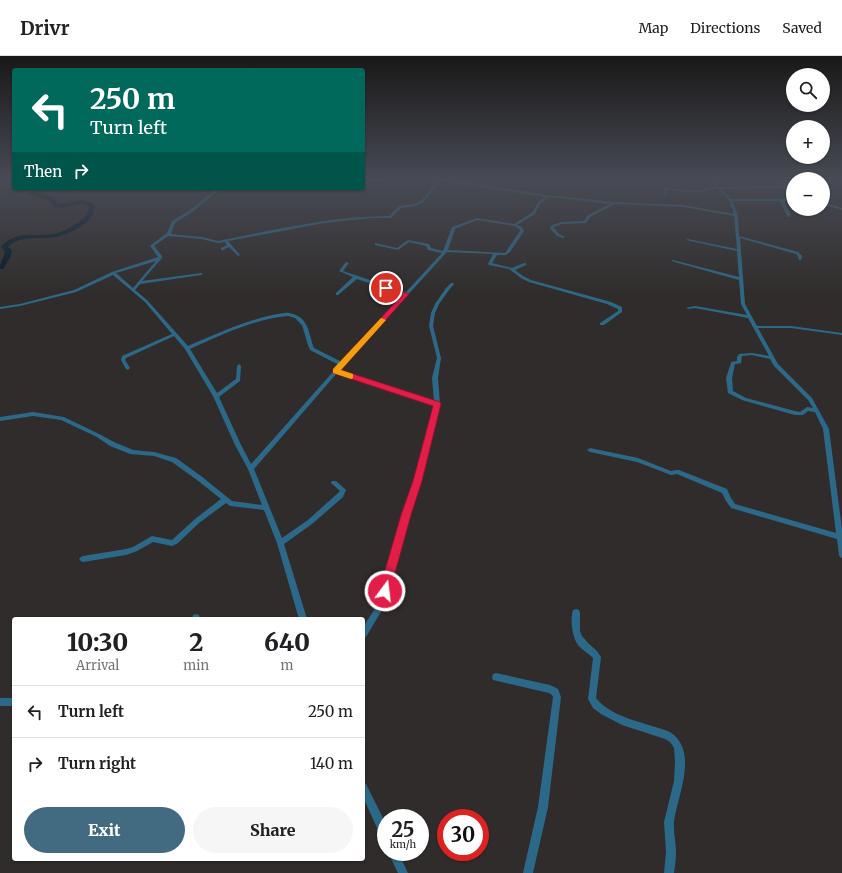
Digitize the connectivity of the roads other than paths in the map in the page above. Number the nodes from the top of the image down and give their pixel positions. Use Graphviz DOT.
graph roads {
  1 [pos="181,217"];
  2 [pos="369,217"];
  3 [pos="527,217"];
  4 [pos="588,217"];
  5 [pos="736,217"];
  6 [pos="515,225"];
  7 [pos="167,235"];
  8 [pos="739,237"];
  9 [pos="563,238"];
  10 [pos="225,240"];
  11 [pos="688,240"];
  12 [pos="376,244"];
  13 [pos="229,245"];
  14 [pos="222,249"];
  15 [pos="738,250"];
  16 [pos="445,252"];
  17 [pos="495,254"];
  18 [pos="238,255"];
  19 [pos="160,258"];
  20 [pos="800,258"];
  21 [pos="673,261"];
  22 [pos="347,263"];
  23 [pos="525,264"];
  24 [pos="513,269"];
  25 [pos="113,272"];
  26 [pos="201,274"];
  27 [pos="356,277"];
  28 [pos="741,279"];
  29 [pos="139,283"];
  30 [pos="452,284"];
  31 [pos="134,290"];
  32 [pos="337,294"];
  33 [pos="406,294"];
  34 [pos="0,308"];
  35 [pos="688,308"];
  36 [pos="749,317"];
  37 [pos="602,324"];
  38 [pos="755,328"];
  39 [pos="175,334"];
  40 [pos="842,334"];
  41 [pos="187,348"];
  42 [pos="772,358"];
  43 [pos="342,364"];
  44 [pos="239,366"];
  45 [pos="128,368"];
  46 [pos="336,371"];
  47 [pos="216,396"];
  48 [pos="437,404"];
  49 [pos="818,411"];
  50 [pos="0,419"];
  51 [pos="590,450"];
  52 [pos="250,469"];
  53 [pos="334,483"];
  54 [pos="225,500"];
  55 [pos="266,508"];
  56 [pos="840,537"];
  57 [pos="280,544"];
  58 [pos="842,555"];
  59 [pos="83,559"];
  60 [pos="576,613"];
  61 [pos="302,617"];
  62 [pos="365,631"];
  63 [pos="496,677"];
  64 [pos="0,702"];
  65 [pos="12,702"];
  66 [pos="365,791"];
  67 [pos="377,816"];
  68 [pos="397,861"];
  69 [pos="403,873"];
  70 [pos="528,873"];
  71 [pos="669,873"];
  1 -- 7 [label="street"];
  2 -- 10 [label="street"];
  3 -- 6 [label="street"];
  4 -- 9 [label="street"];
  5 -- 8 [label="street"];
  6 -- 16 [label="street"];
  6 -- 17 [label="street"];
  7 -- 10 [label="street"];
  7 -- 19 [label="street"];
  8 -- 15 [label="street"];
  8 -- 20 [label="street"];
  10 -- 13 [label="street"];
  11 -- 15 [label="street"];
  12 -- 16 [label="street"];
  13 -- 14 [label="street"];
  13 -- 18 [label="street"];
  15 -- 28 [label="street"];
  16 -- 17 [label="street"];
  16 -- 33 [label="street"];
  17 -- 24 [label="street"];
  19 -- 25 [label="street"];
  19 -- 29 [label="street"];
  21 -- 28 [label="street"];
  22 -- 27 [label="street"];
  23 -- 24 [label="street"];
  24 -- 37 [label="street"];
  25 -- 31 [label="street"];
  25 -- 34 [label="street"];
  26 -- 29 [label="street"];
  27 -- 32 [label="street"];
  27 -- 33 [label="street"];
  28 -- 36 [label="street"];
  29 -- 31 [label="street"];
  30 -- 48 [label="street"];
  31 -- 39 [label="street"];
  33 -- 43 [label="street"];
  35 -- 36 [label="street"];
  36 -- 38 [label="street"];
  38 -- 40 [label="street"];
  38 -- 42 [label="street"];
  39 -- 41 [label="street"];
  39 -- 45 [label="street"];
  41 -- 43 [label="street"];
  41 -- 47 [label="street"];
  42 -- 49 [label="street"];
  42 -- 49 [label="street"];
  43 -- 46 [label="street"];
  44 -- 47 [label="street"];
  46 -- 48 [label="street"];
  46 -- 52 [label="street"];
  47 -- 52 [label="street"];
  48 -- 62 [label="street"];
  49 -- 56 [label="street"];
  50 -- 54 [label="street"];
  51 -- 56 [label="street"];
  52 -- 55 [label="street"];
  53 -- 57 [label="street"];
  54 -- 55 [label="street"];
  54 -- 59 [label="street"];
  55 -- 57 [label="street"];
  56 -- 58 [label="street"];
  57 -- 61 [label="street"];
  60 -- 71 [label="street"];
  63 -- 70 [label="street"];
  64 -- 65 [label="street"];
  66 -- 67 [label="street"];
  68 -- 69 [label="street"];
}
